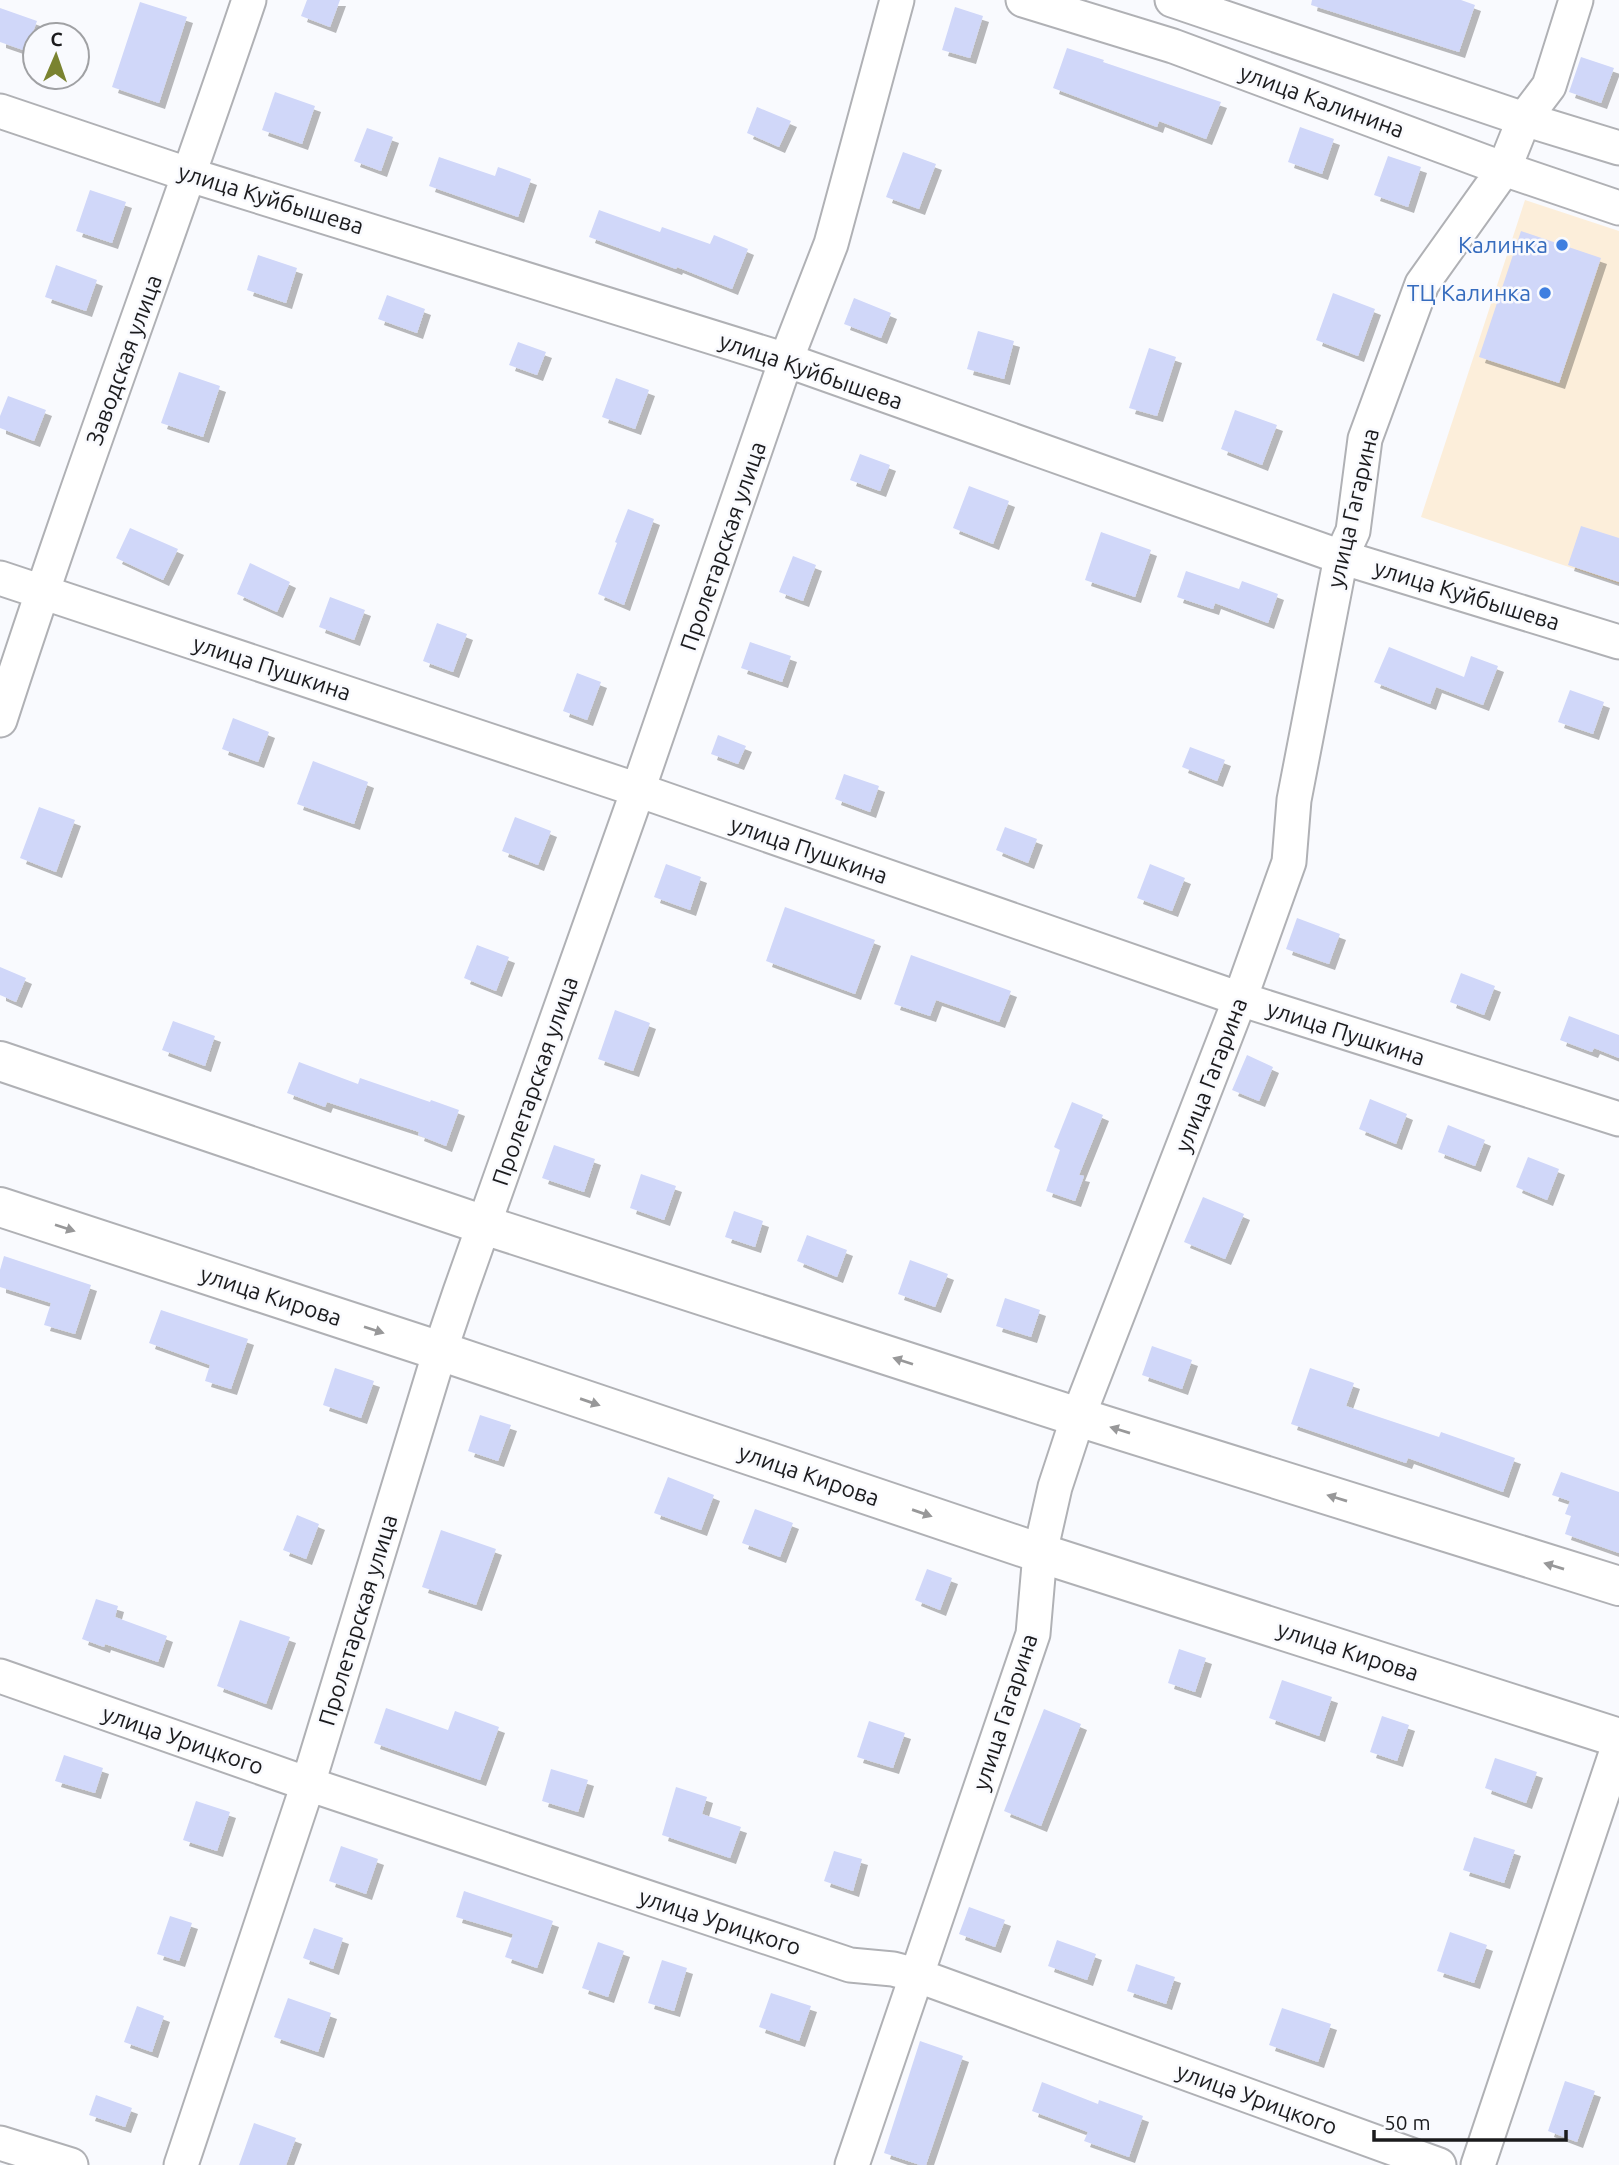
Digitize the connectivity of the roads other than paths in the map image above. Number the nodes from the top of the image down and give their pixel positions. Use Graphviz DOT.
graph roads {
  1 [pos="248,0"];
  2 [pos="897,0"];
  3 [pos="1023,0"];
  4 [pos="1172,0"];
  5 [pos="1577,0"];
  6 [pos="0,111"];
  7 [pos="1524,119"];
  8 [pos="1619,148"];
  9 [pos="1504,169"];
  10 [pos="190,174"];
  11 [pos="1619,208"];
  12 [pos="786,360"];
  13 [pos="1341,557"];
  14 [pos="0,578"];
  15 [pos="41,592"];
  16 [pos="1619,642"];
  17 [pos="0,720"];
  18 [pos="638,790"];
  19 [pos="1240,999"];
  20 [pos="0,1061"];
  21 [pos="1619,1119"];
  22 [pos="0,1207"];
  23 [pos="484,1225"];
  24 [pos="440,1352"];
  25 [pos="1078,1417"];
  26 [pos="1040,1553"];
  27 [pos="1619,1586"];
  28 [pos="0,1676"];
  29 [pos="1619,1741"];
  30 [pos="308,1784"];
  31 [pos="916,1975"];
  32 [pos="0,2143"];
  33 [pos="71,2165"];
  34 [pos="181,2165"];
  35 [pos="852,2165"];
  36 [pos="1439,2165"];
  37 [pos="1478,2165"];
  1 -- 10 [label="street, Заводская улица"];
  2 -- 12 [label="street, Пролетарская улица"];
  3 -- 9 [label="street, улица Калинина"];
  4 -- 7 [label="street, улица Калинина"];
  5 -- 7 [label="street, улица Гагарина"];
  6 -- 10 [label="street, улица Куйбышева"];
  7 -- 8 [label="street, улица Калинина"];
  7 -- 9 [label="street, улица Гагарина"];
  9 -- 11 [label="street, улица Калинина"];
  9 -- 13 [label="street, улица Гагарина"];
  10 -- 12 [label="street, улица Куйбышева"];
  10 -- 15 [label="street, Заводская улица"];
  12 -- 13 [label="street, улица Куйбышева"];
  12 -- 18 [label="street, Пролетарская улица"];
  13 -- 16 [label="street, улица Куйбышева"];
  13 -- 19 [label="street, улица Гагарина"];
  14 -- 15 [label="street, улица Пушкина"];
  15 -- 17 [label="street, Заводская улица"];
  15 -- 18 [label="street, улица Пушкина"];
  18 -- 19 [label="street, улица Пушкина"];
  18 -- 23 [label="street, Пролетарская улица"];
  19 -- 21 [label="street, улица Пушкина"];
  19 -- 25 [label="street, улица Гагарина"];
  20 -- 23 [label="main road"];
  22 -- 24 [label="main road, улица Кирова, one-way"];
  23 -- 24 [label="street, Пролетарская улица"];
  25 -- 23 [label="main road, one-way"];
  24 -- 26 [label="main road, улица Кирова, one-way"];
  24 -- 30 [label="street, Пролетарская улица"];
  25 -- 26 [label="street, улица Гагарина"];
  27 -- 25 [label="main road, one-way"];
  26 -- 29 [label="main road, улица Кирова"];
  26 -- 31 [label="street, улица Гагарина"];
  28 -- 30 [label="street, улица Урицкого"];
  29 -- 37 [label="street"];
  30 -- 31 [label="street, улица Урицкого"];
  30 -- 34 [label="street, Пролетарская улица"];
  31 -- 35 [label="street, улица Гагарина"];
  31 -- 36 [label="street, улица Урицкого"];
  32 -- 33 [label="street"];
}
